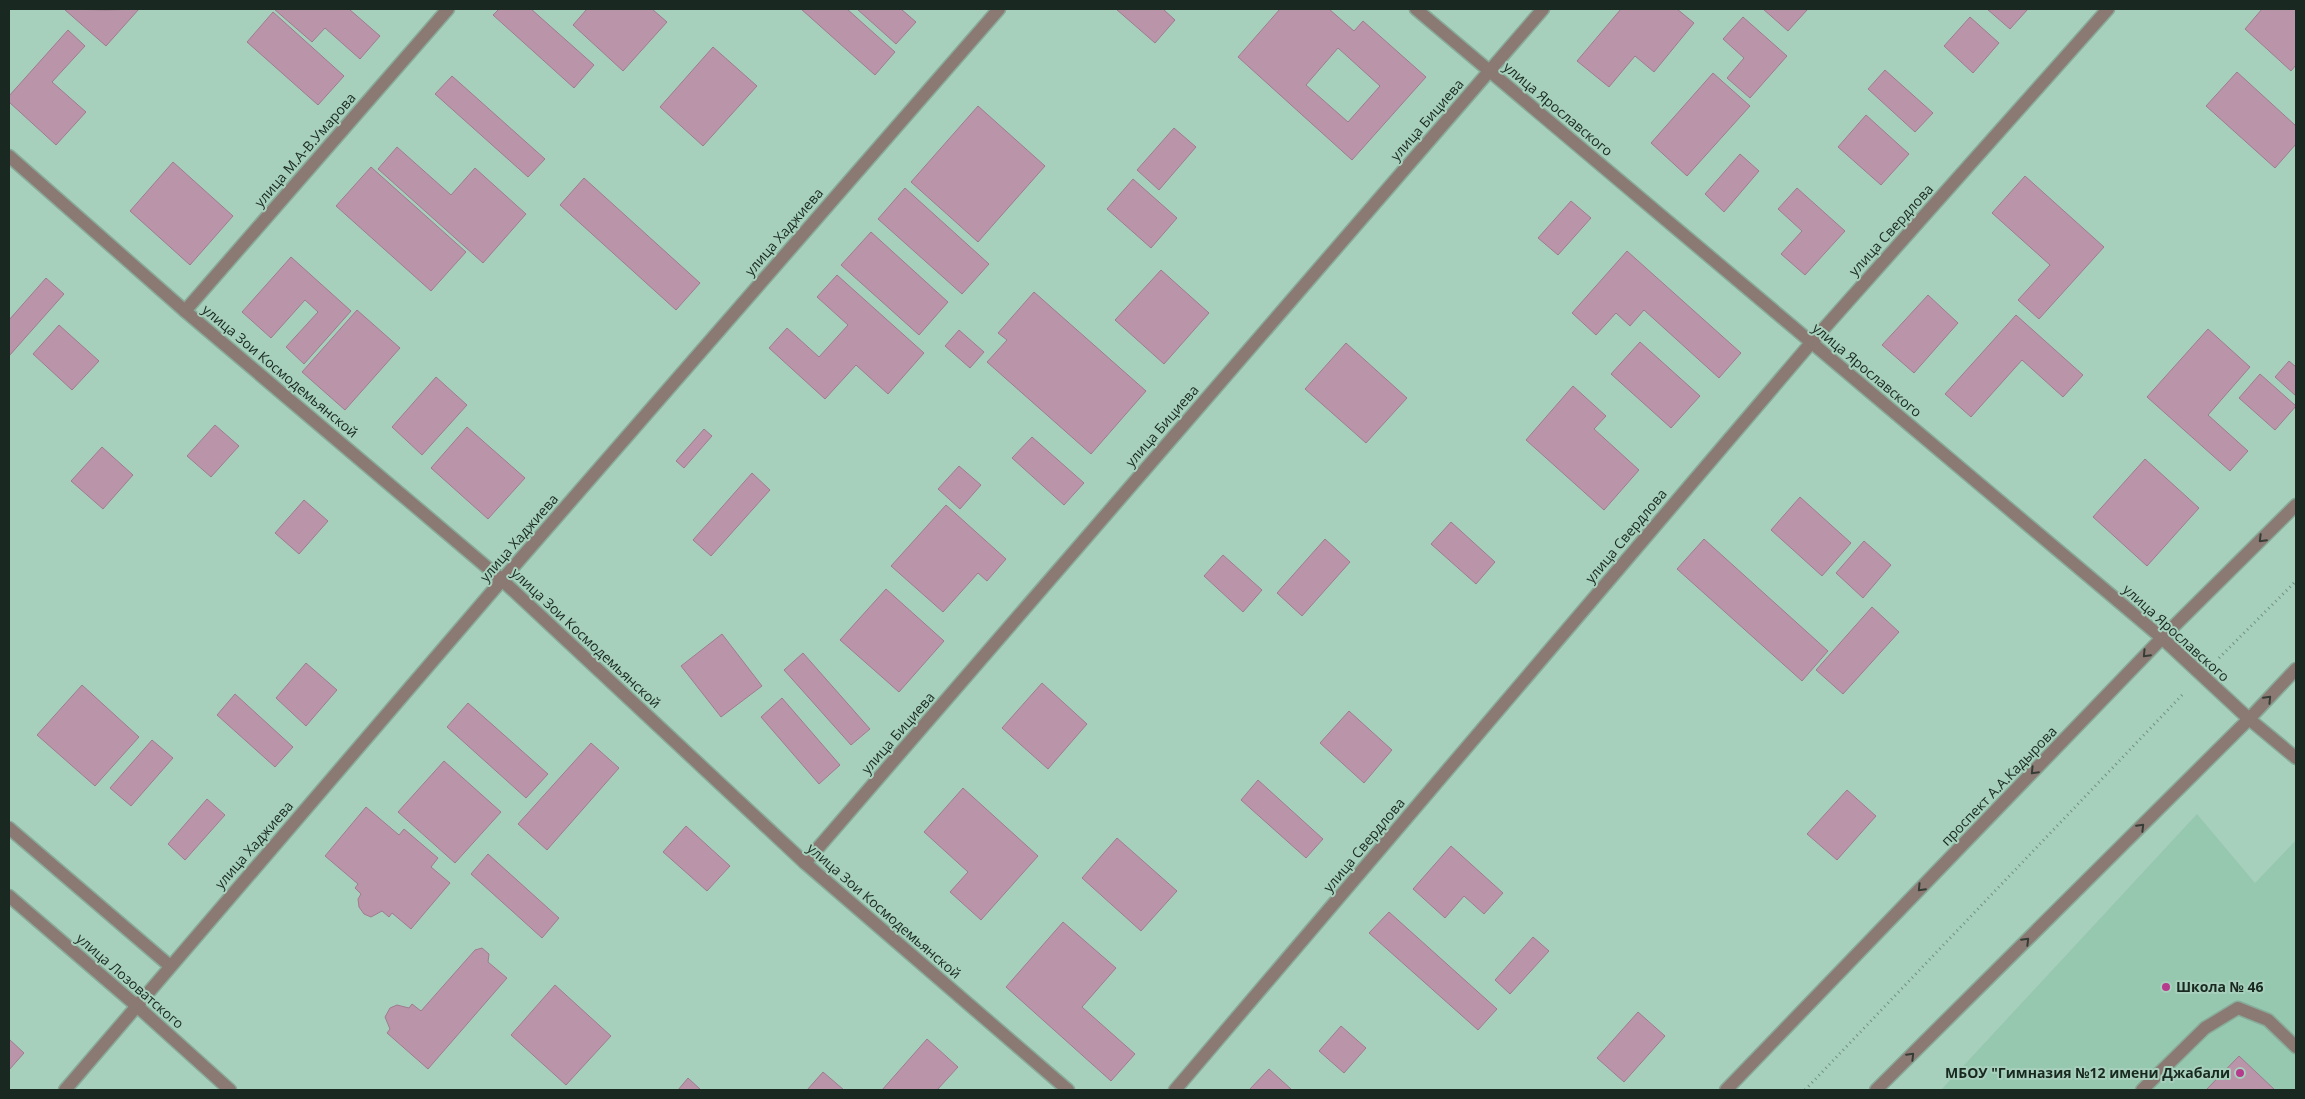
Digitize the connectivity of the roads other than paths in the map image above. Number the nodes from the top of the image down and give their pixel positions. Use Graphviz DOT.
graph roads {
  1 [pos="448,9"];
  2 [pos="999,9"];
  3 [pos="1416,9"];
  4 [pos="1543,9"];
  5 [pos="2108,9"];
  6 [pos="1489,70"];
  7 [pos="9,156"];
  8 [pos="186,311"];
  9 [pos="1811,343"];
  10 [pos="2296,505"];
  11 [pos="502,580"];
  12 [pos="2162,638"];
  13 [pos="2296,669"];
  14 [pos="2249,719"];
  15 [pos="2296,758"];
  16 [pos="9,828"];
  17 [pos="805,864"];
  18 [pos="9,896"];
  19 [pos="170,966"];
  20 [pos="138,1007"];
  21 [pos="2296,1047"];
  22 [pos="65,1090"];
  23 [pos="230,1090"];
  24 [pos="1068,1090"];
  25 [pos="1175,1090"];
  26 [pos="1726,1090"];
  27 [pos="1876,1090"];
  28 [pos="2142,1090"];
  1 -- 8 [label="street, улица М.А-В.Умарова"];
  2 -- 11 [label="street, улица Хаджиева"];
  3 -- 6 [label="street, улица Ярославского"];
  4 -- 6 [label="street, улица Бициева"];
  5 -- 9 [label="street, улица Свердлова"];
  6 -- 9 [label="street, улица Ярославского"];
  6 -- 17 [label="street, улица Бициева"];
  7 -- 8 [label="street, улица Зои Космодемьянской"];
  8 -- 11 [label="street, улица Зои Космодемьянской"];
  9 -- 12 [label="street, улица Ярославского"];
  9 -- 25 [label="street, улица Свердлова"];
  10 -- 12 [label="street, проспект А.А.Кадырова, one-way"];
  11 -- 17 [label="street, улица Зои Космодемьянской"];
  11 -- 19 [label="street, улица Хаджиева"];
  12 -- 14 [label="street, улица Ярославского"];
  12 -- 26 [label="street, проспект А.А.Кадырова, one-way"];
  14 -- 13 [label="street, one-way"];
  14 -- 15 [label="street, улица Ярославского"];
  27 -- 14 [label="street, one-way"];
  16 -- 19 [label="street"];
  17 -- 24 [label="street, улица Зои Космодемьянской"];
  18 -- 20 [label="street, улица Лозоватского"];
  19 -- 20 [label="street, улица Хаджиева"];
  20 -- 22 [label="street, улица Хаджиева"];
  20 -- 23 [label="street, улица Лозоватского"];
  21 -- 28 [label="street"];
}
